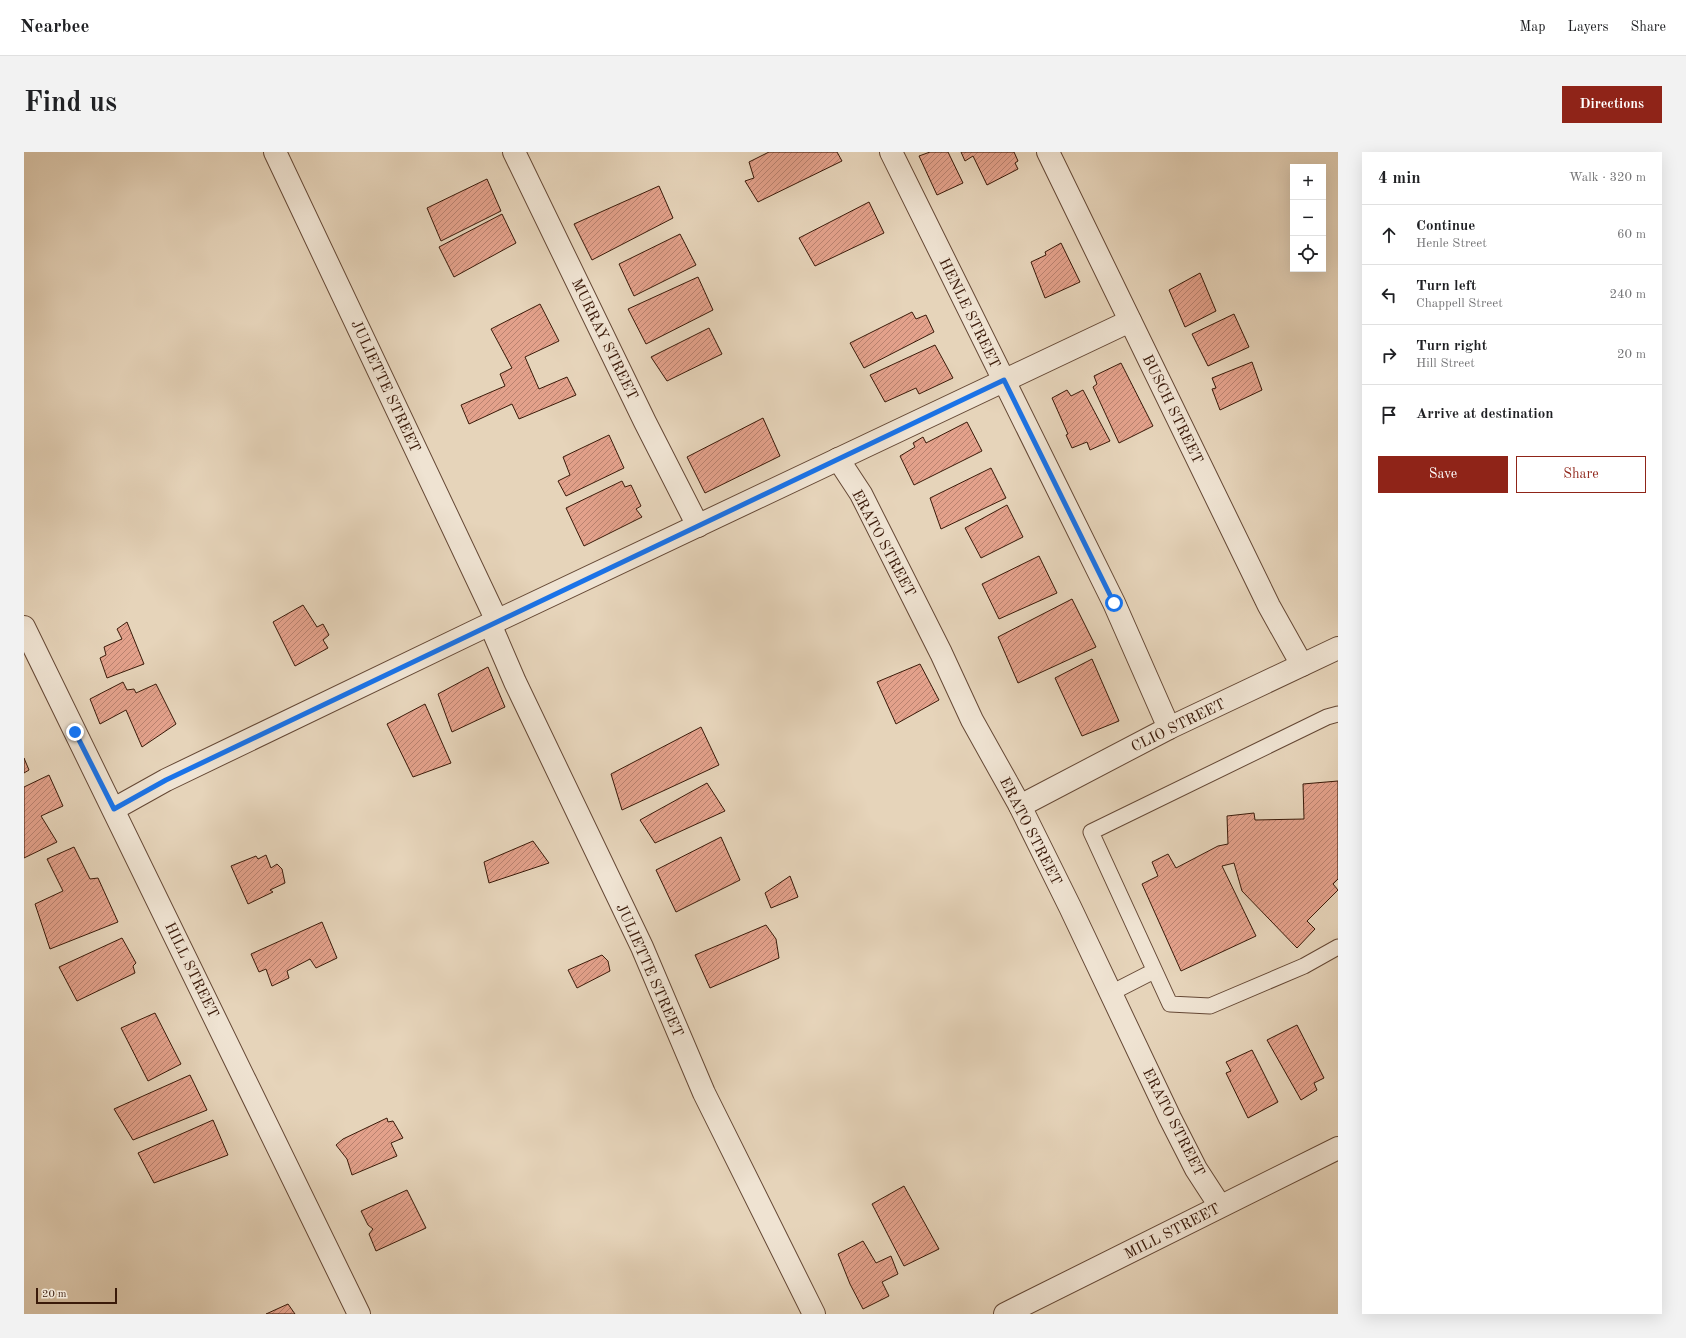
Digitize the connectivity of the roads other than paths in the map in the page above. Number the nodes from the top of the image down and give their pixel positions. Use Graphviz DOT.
graph roads {
  1 [pos="275,152"];
  2 [pos="514,152"];
  3 [pos="891,152"];
  4 [pos="1048,152"];
  5 [pos="1130,322"];
  6 [pos="1004,380"];
  7 [pos="838,459"];
  8 [pos="698,526"];
  9 [pos="494,622"];
  10 [pos="24,627"];
  11 [pos="1338,648"];
  12 [pos="1302,665"];
  13 [pos="1338,714"];
  14 [pos="1169,728"];
  15 [pos="1020,806"];
  16 [pos="114,809"];
  17 [pos="1338,947"];
  18 [pos="1154,971"];
  19 [pos="1111,993"];
  20 [pos="1338,1148"];
  21 [pos="1220,1206"];
  22 [pos="359,1314"];
  23 [pos="814,1314"];
  24 [pos="1005,1314"];
  1 -- 9 [label="street, JULIETTE STREET"];
  2 -- 8 [label="street, MURRAY STREET"];
  3 -- 6 [label="street, HENLE STREET"];
  4 -- 5 [label="street, BUSCH STREET"];
  5 -- 6 [label="street"];
  5 -- 12 [label="street, BUSCH STREET"];
  6 -- 7 [label="street"];
  6 -- 14 [label="street, HENLE STREET"];
  7 -- 8 [label="street"];
  7 -- 15 [label="street, ERATO STREET"];
  8 -- 9 [label="street"];
  9 -- 16 [label="street"];
  9 -- 23 [label="street, JULIETTE STREET"];
  10 -- 16 [label="street, HILL STREET"];
  11 -- 12 [label="street, CLIO STREET"];
  12 -- 14 [label="street, CLIO STREET"];
  13 -- 18 [label="lane"];
  14 -- 15 [label="street, CLIO STREET"];
  15 -- 19 [label="street, ERATO STREET"];
  16 -- 22 [label="street, HILL STREET"];
  17 -- 18 [label="lane"];
  18 -- 19 [label="lane"];
  19 -- 21 [label="street, ERATO STREET"];
  20 -- 21 [label="street, MILL STREET"];
  21 -- 24 [label="street, MILL STREET"];
}
